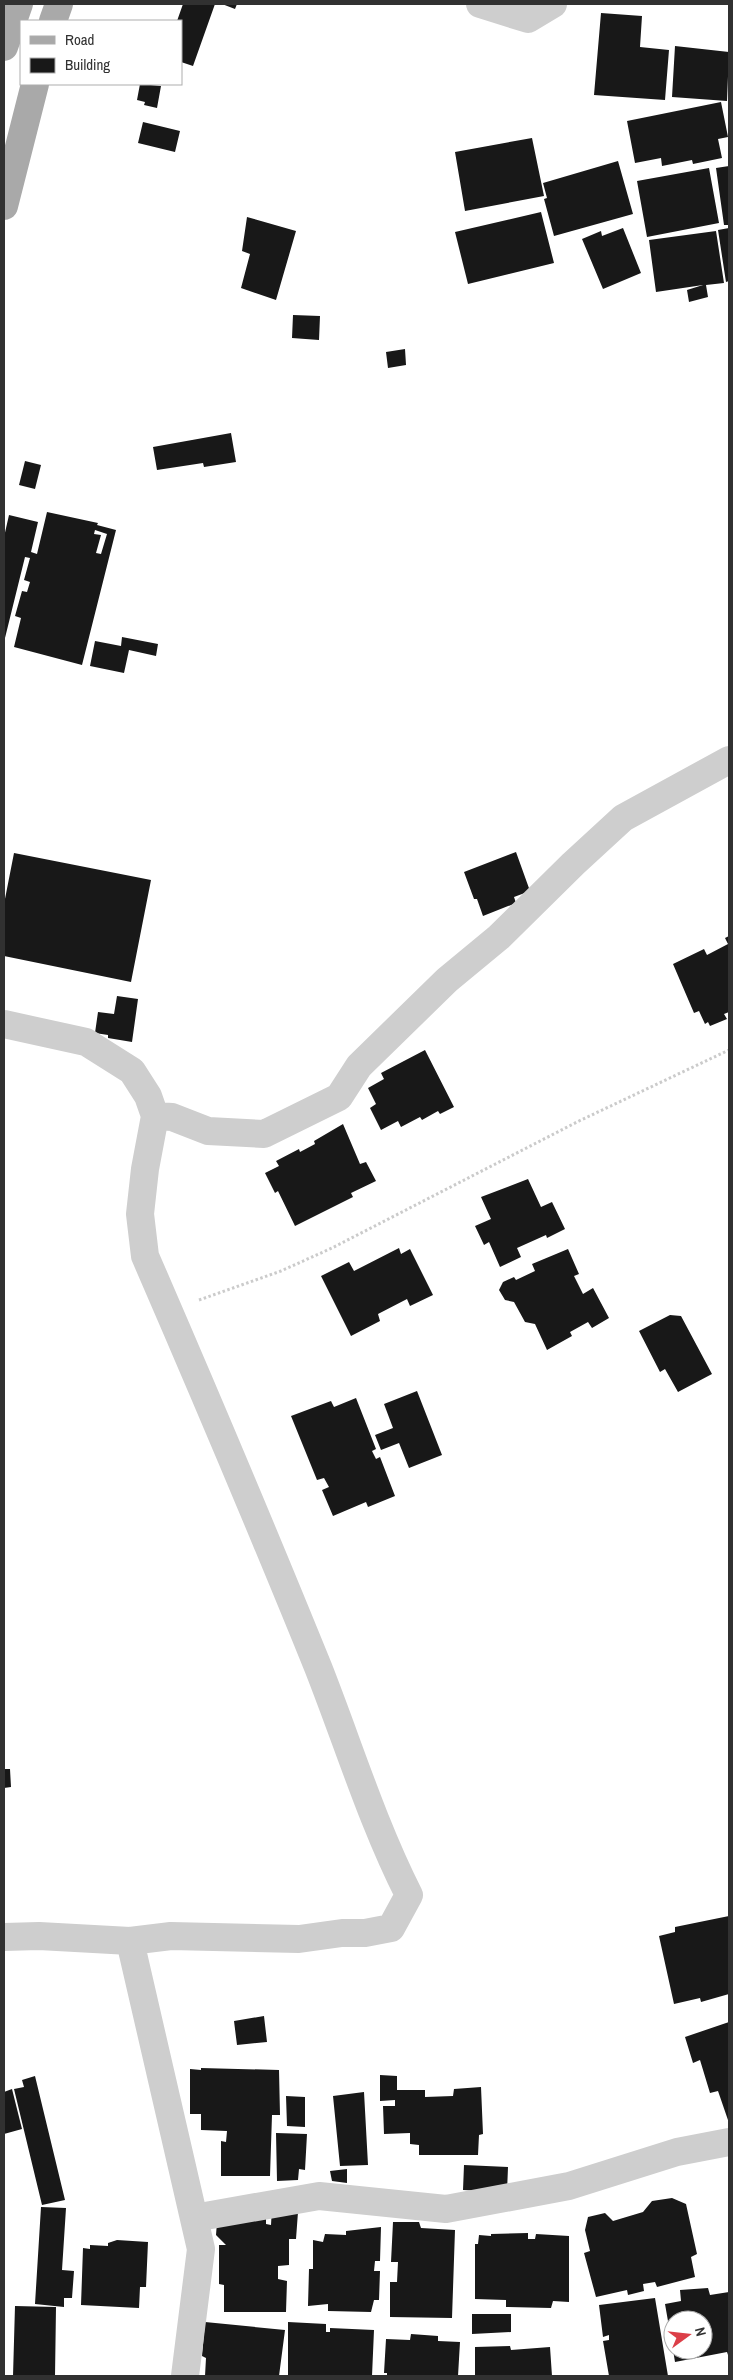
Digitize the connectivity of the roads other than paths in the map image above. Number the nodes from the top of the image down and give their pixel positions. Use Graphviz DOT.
graph roads {
  1 [pos="19,4"];
  2 [pos="59,4"];
  3 [pos="480,4"];
  4 [pos="553,4"];
  5 [pos="53,20"];
  6 [pos="4,47"];
  7 [pos="35,85"];
  8 [pos="4,206"];
  9 [pos="729,760"];
  10 [pos="4,1024"];
  11 [pos="155,1116"];
  12 [pos="4,1937"];
  13 [pos="130,1941"];
  14 [pos="729,2142"];
  15 [pos="194,2218"];
  16 [pos="185,2376"];
  1 -- 6 [label="main road"];
  2 -- 5 [label="main road"];
  3 -- 4 [label="street"];
  7 -- 8 [label="main road"];
  9 -- 11 [label="street"];
  10 -- 11 [label="street"];
  11 -- 13 [label="street"];
  12 -- 13 [label="street"];
  13 -- 15 [label="street"];
  14 -- 15 [label="street"];
  15 -- 16 [label="street"];
}
